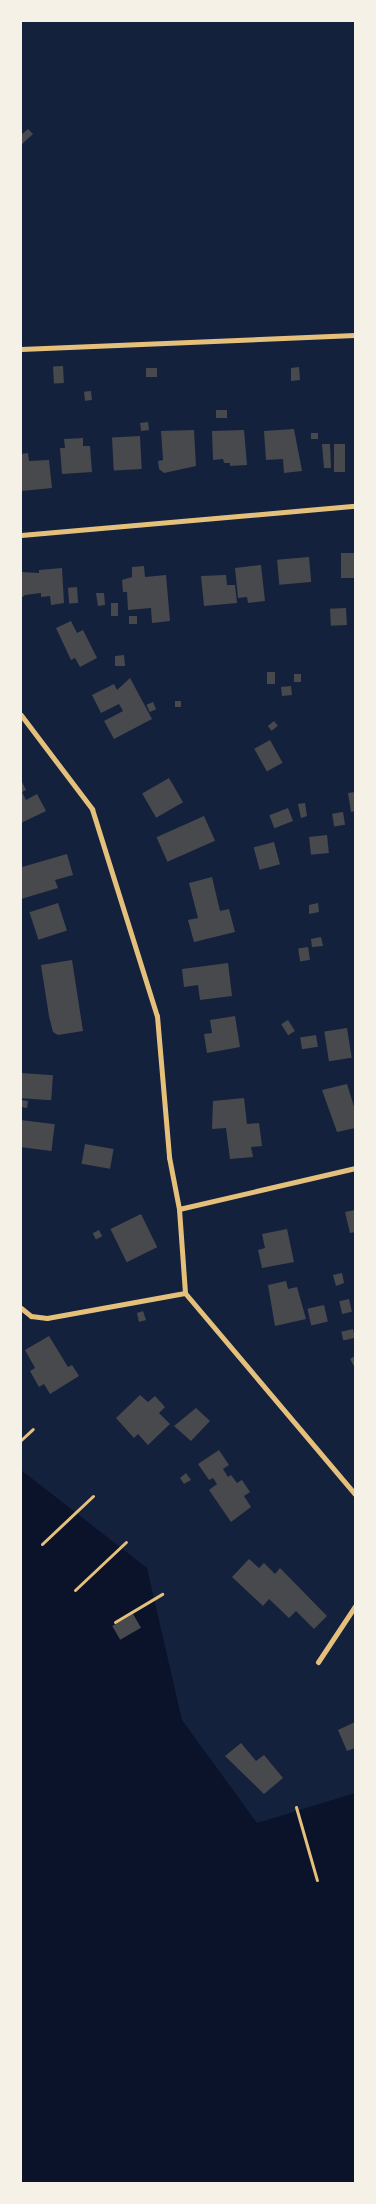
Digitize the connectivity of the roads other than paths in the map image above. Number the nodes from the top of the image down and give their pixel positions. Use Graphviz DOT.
graph roads {
  1 [pos="355,335"];
  2 [pos="21,349"];
  3 [pos="355,506"];
  4 [pos="21,535"];
  5 [pos="21,715"];
  6 [pos="355,1168"];
  7 [pos="179,1209"];
  8 [pos="185,1293"];
  9 [pos="21,1308"];
  10 [pos="355,1494"];
  11 [pos="355,1606"];
  12 [pos="318,1662"];
  1 -- 2 [label="street"];
  3 -- 4 [label="street"];
  5 -- 7 [label="street"];
  6 -- 7 [label="street"];
  7 -- 8 [label="street"];
  8 -- 9 [label="street"];
  8 -- 10 [label="street"];
  11 -- 12 [label="street"];
}
